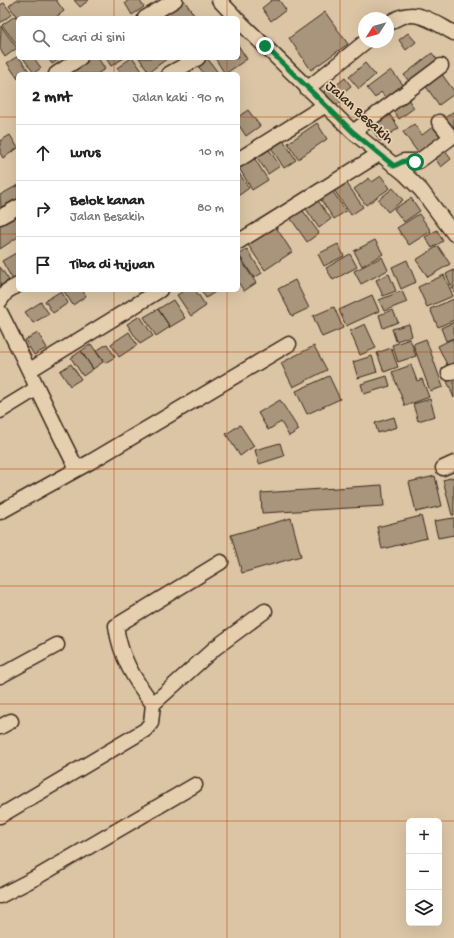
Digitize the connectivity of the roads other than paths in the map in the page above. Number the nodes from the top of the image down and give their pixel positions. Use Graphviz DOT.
graph roads {
  1 [pos="175,0"];
  2 [pos="219,0"];
  3 [pos="148,16"];
  4 [pos="232,16"];
  5 [pos="394,20"];
  6 [pos="240,26"];
  7 [pos="454,33"];
  8 [pos="358,48"];
  9 [pos="77,60"];
  10 [pos="194,60"];
  11 [pos="441,66"];
  12 [pos="59,72"];
  13 [pos="173,72"];
  14 [pos="307,89"];
  15 [pos="324,106"];
  16 [pos="439,122"];
  17 [pos="353,132"];
  18 [pos="379,154"];
  19 [pos="240,159"];
  20 [pos="394,166"];
  21 [pos="16,208"];
  22 [pos="0,217"];
  23 [pos="454,234"];
  24 [pos="240,241"];
  25 [pos="16,287"];
  26 [pos="157,292"];
  27 [pos="0,301"];
  28 [pos="0,312"];
  29 [pos="289,344"];
  30 [pos="30,370"];
  31 [pos="36,387"];
  32 [pos="0,411"];
  33 [pos="77,469"];
  34 [pos="0,512"];
  35 [pos="221,562"];
  36 [pos="265,611"];
  37 [pos="57,645"];
  38 [pos="0,676"];
  39 [pos="153,704"];
  40 [pos="195,785"];
  41 [pos="0,816"];
  42 [pos="0,896"];
  1 -- 3 [label="street"];
  2 -- 4 [label="street, Jalan Besakih"];
  5 -- 7 [label="street"];
  6 -- 14 [label="street, Jalan Besakih"];
  8 -- 14 [label="street"];
  9 -- 12 [label="street"];
  10 -- 13 [label="street"];
  11 -- 17 [label="street"];
  14 -- 15 [label="street, Jalan Besakih"];
  15 -- 17 [label="street, Jalan Besakih"];
  15 -- 19 [label="street"];
  16 -- 20 [label="street"];
  17 -- 18 [label="street, Jalan Besakih"];
  18 -- 20 [label="street, Jalan Besakih"];
  18 -- 24 [label="street"];
  20 -- 23 [label="street, Jalan Besakih"];
  21 -- 22 [label="street"];
  25 -- 27 [label="street"];
  26 -- 30 [label="street"];
  28 -- 30 [label="street"];
  29 -- 33 [label="street"];
  30 -- 31 [label="street"];
  31 -- 32 [label="street"];
  31 -- 33 [label="street"];
  33 -- 34 [label="street"];
  35 -- 39 [label="street"];
  36 -- 39 [label="street"];
  37 -- 38 [label="street"];
  39 -- 41 [label="street"];
  40 -- 42 [label="street"];
}
